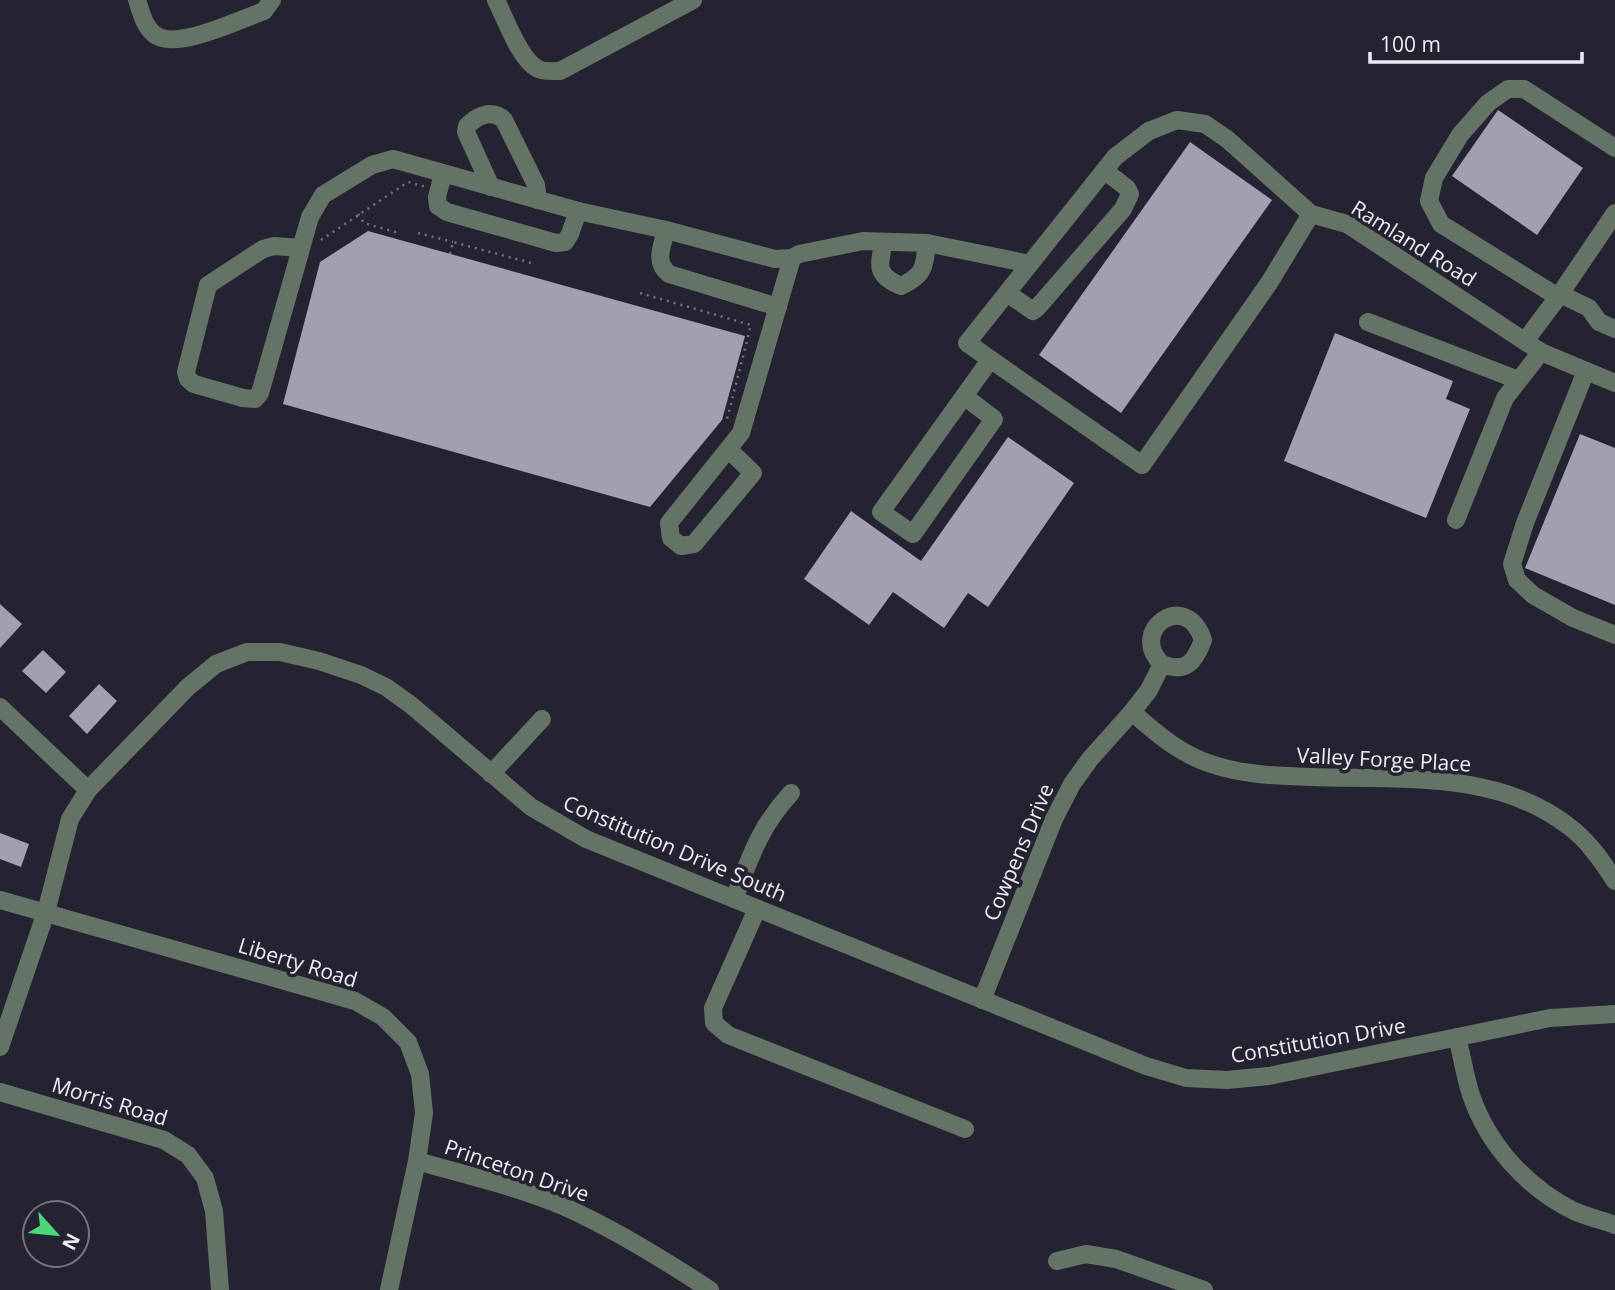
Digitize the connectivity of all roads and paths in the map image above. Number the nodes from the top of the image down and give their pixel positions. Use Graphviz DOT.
graph roads {
  1 [pos="137,0"];
  2 [pos="272,0"];
  3 [pos="496,0"];
  4 [pos="693,0"];
  5 [pos="1615,148"];
  6 [pos="1104,171"];
  7 [pos="441,182"];
  8 [pos="491,187"];
  9 [pos="538,200"];
  10 [pos="578,211"];
  11 [pos="1615,213"];
  12 [pos="358,214"];
  13 [pos="1311,214"];
  14 [pos="666,230"];
  15 [pos="418,233"];
  16 [pos="393,238"];
  17 [pos="453,242"];
  18 [pos="884,242"];
  19 [pos="927,243"];
  20 [pos="320,244"];
  21 [pos="301,248"];
  22 [pos="450,254"];
  23 [pos="792,258"];
  24 [pos="535,264"];
  25 [pos="1030,264"];
  26 [pos="640,293"];
  27 [pos="1007,293"];
  28 [pos="1559,295"];
  29 [pos="778,307"];
  30 [pos="1368,322"];
  31 [pos="1615,329"];
  32 [pos="1525,341"];
  33 [pos="1541,352"];
  34 [pos="990,359"];
  35 [pos="1586,371"];
  36 [pos="1518,380"];
  37 [pos="1615,383"];
  38 [pos="964,396"];
  39 [pos="726,423"];
  40 [pos="728,449"];
  41 [pos="1457,520"];
  42 [pos="1615,635"];
  43 [pos="1162,664"];
  44 [pos="0,707"];
  45 [pos="1132,712"];
  46 [pos="542,719"];
  47 [pos="491,774"];
  48 [pos="88,790"];
  49 [pos="791,793"];
  50 [pos="1615,881"];
  51 [pos="734,899"];
  52 [pos="0,900"];
  53 [pos="757,909"];
  54 [pos="46,912"];
  55 [pos="920,975"];
  56 [pos="982,1000"];
  57 [pos="1615,1014"];
  58 [pos="1457,1037"];
  59 [pos="0,1047"];
  60 [pos="0,1092"];
  61 [pos="965,1129"];
  62 [pos="417,1161"];
  63 [pos="1615,1225"];
  64 [pos="1057,1261"];
  65 [pos="220,1290"];
  66 [pos="389,1290"];
  67 [pos="710,1290"];
  68 [pos="1204,1290"];
  1 -- 2 [label="street"];
  3 -- 4 [label="street"];
  5 -- 28 [label="street"];
  6 -- 13 [label="street, Ramland Road"];
  6 -- 25 [label="street, Ramland Road"];
  6 -- 27 [label="street"];
  7 -- 8 [label="street"];
  7 -- 10 [label="street"];
  7 -- 12 [label="path"];
  7 -- 21 [label="street"];
  8 -- 9 [label="street"];
  8 -- 9 [label="street"];
  9 -- 10 [label="street"];
  10 -- 14 [label="street"];
  11 -- 28 [label="street"];
  12 -- 16 [label="path"];
  12 -- 20 [label="path"];
  13 -- 32 [label="street, Ramland Road"];
  13 -- 34 [label="street"];
  14 -- 23 [label="street"];
  14 -- 29 [label="street"];
  15 -- 17 [label="path"];
  17 -- 22 [label="path"];
  17 -- 24 [label="path"];
  18 -- 19 [label="street"];
  18 -- 19 [label="street"];
  18 -- 23 [label="street"];
  19 -- 25 [label="street"];
  21 -- 21 [label="street"];
  23 -- 29 [label="street"];
  25 -- 27 [label="street, Ramland Road"];
  26 -- 39 [label="path"];
  27 -- 34 [label="street, Ramland Road"];
  28 -- 31 [label="street"];
  28 -- 32 [label="street"];
  29 -- 40 [label="street"];
  30 -- 36 [label="street"];
  32 -- 33 [label="street, Ramland Road"];
  33 -- 35 [label="street, Ramland Road"];
  33 -- 36 [label="street"];
  34 -- 38 [label="street"];
  35 -- 37 [label="street, Ramland Road"];
  35 -- 42 [label="street"];
  36 -- 41 [label="street"];
  38 -- 38 [label="street"];
  40 -- 40 [label="street"];
  43 -- 45 [label="street, Cowpens Drive"];
  44 -- 48 [label="street"];
  45 -- 50 [label="street, Valley Forge Place"];
  45 -- 56 [label="street, Cowpens Drive"];
  46 -- 47 [label="street"];
  47 -- 48 [label="street, Constitution Drive South"];
  47 -- 51 [label="street, Constitution Drive South"];
  48 -- 54 [label="street, Constitution Drive South"];
  49 -- 51 [label="street"];
  51 -- 53 [label="street, Constitution Drive South"];
  52 -- 54 [label="street, Liberty Road"];
  53 -- 55 [label="street, Constitution Drive South"];
  53 -- 61 [label="street"];
  54 -- 59 [label="street, Constitution Drive South"];
  54 -- 62 [label="street, Liberty Road"];
  55 -- 56 [label="street, Constitution Drive"];
  56 -- 58 [label="street, Constitution Drive"];
  57 -- 58 [label="street, Constitution Drive"];
  58 -- 63 [label="street"];
  60 -- 65 [label="street, Morris Road"];
  62 -- 66 [label="street, Liberty Road"];
  62 -- 67 [label="street, Princeton Drive"];
  64 -- 68 [label="street"];
}
